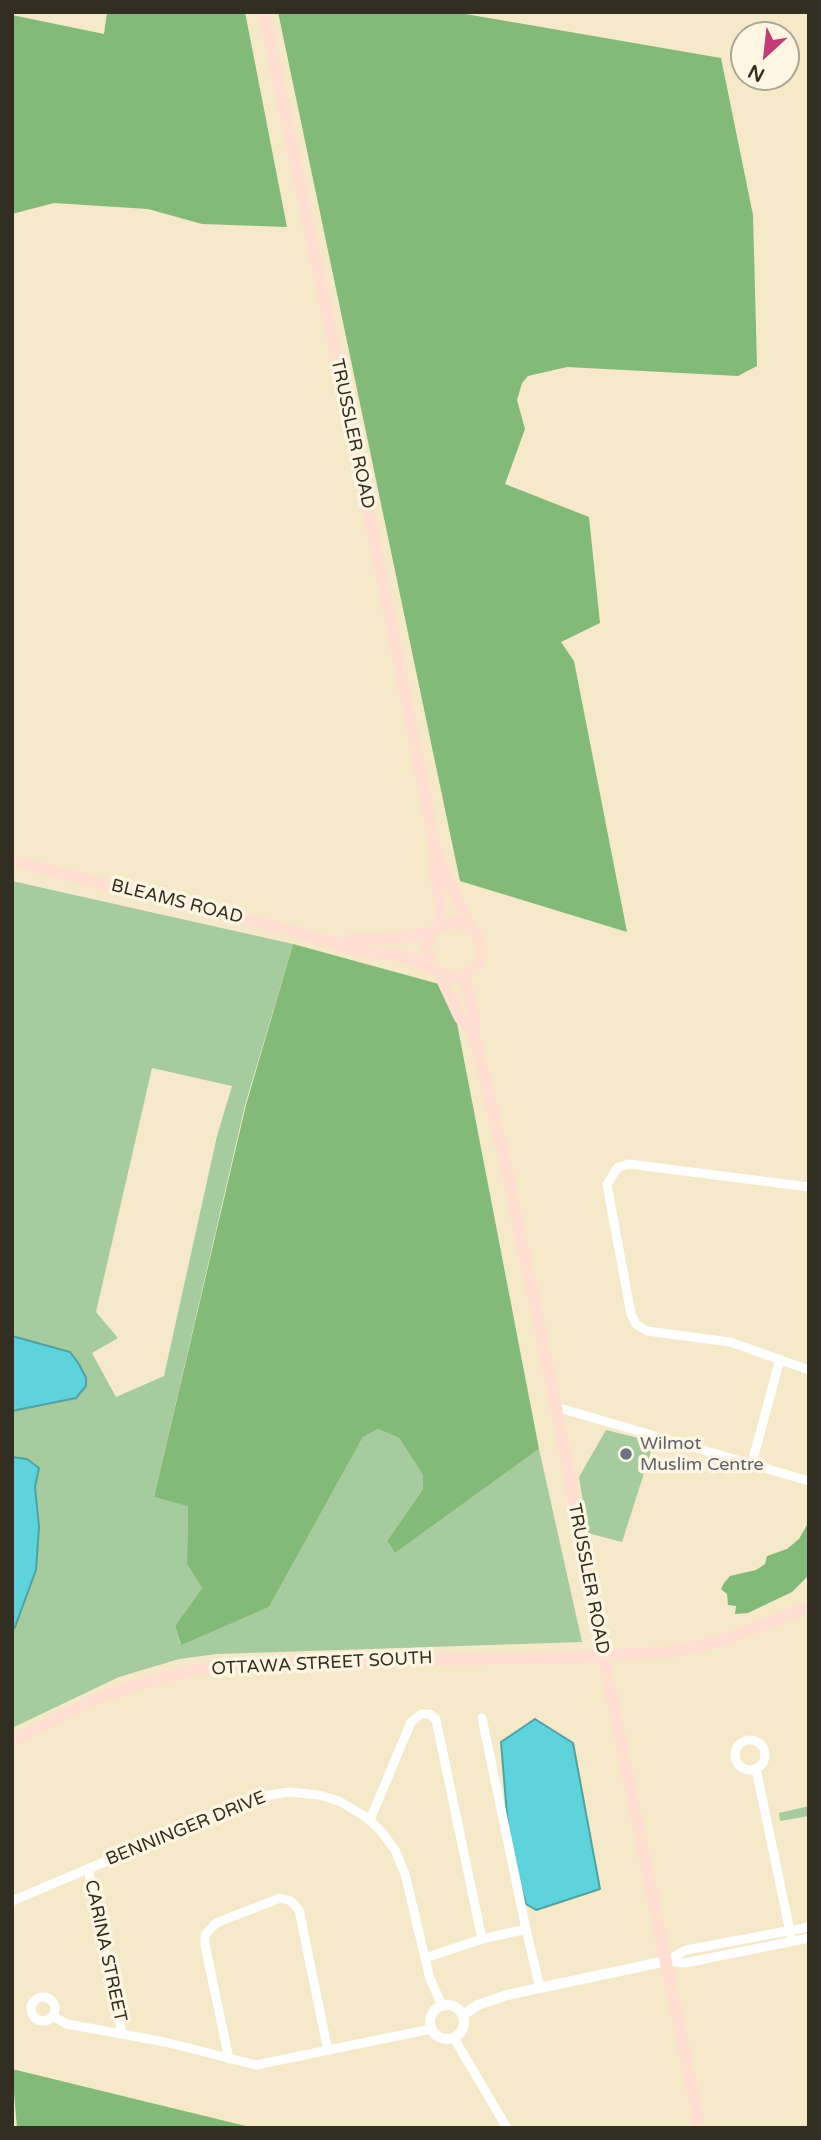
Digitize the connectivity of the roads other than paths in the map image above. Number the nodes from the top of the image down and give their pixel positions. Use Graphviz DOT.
graph roads {
  1 [pos="264,12"];
  2 [pos="437,856"];
  3 [pos="12,861"];
  4 [pos="436,930"];
  5 [pos="472,931"];
  6 [pos="341,944"];
  7 [pos="436,970"];
  8 [pos="464,975"];
  9 [pos="473,1031"];
  10 [pos="809,1187"];
  11 [pos="780,1359"];
  12 [pos="809,1370"];
  13 [pos="556,1407"];
  14 [pos="752,1463"];
  15 [pos="809,1481"];
  16 [pos="809,1607"];
  17 [pos="603,1655"];
  18 [pos="482,1718"];
  19 [pos="12,1741"];
  20 [pos="757,1769"];
  21 [pos="370,1820"];
  22 [pos="88,1868"];
  23 [pos="12,1901"];
  24 [pos="809,1927"];
  25 [pos="526,1929"];
  26 [pos="790,1930"];
  27 [pos="809,1938"];
  28 [pos="482,1939"];
  29 [pos="792,1941"];
  30 [pos="425,1958"];
  31 [pos="666,1961"];
  32 [pos="540,1988"];
  33 [pos="442,2005"];
  34 [pos="463,2015"];
  35 [pos="52,2017"];
  36 [pos="431,2029"];
  37 [pos="122,2034"];
  38 [pos="454,2038"];
  39 [pos="328,2051"];
  40 [pos="229,2059"];
  41 [pos="508,2128"];
  42 [pos="699,2128"];
  1 -- 2 [label="main road, TRUSSLER ROAD"];
  2 -- 4 [label="main road, TRUSSLER ROAD"];
  2 -- 5 [label="main road, TRUSSLER ROAD"];
  3 -- 6 [label="main road, BLEAMS ROAD"];
  4 -- 5 [label="main road"];
  4 -- 6 [label="main road, BLEAMS ROAD"];
  4 -- 7 [label="main road"];
  5 -- 8 [label="main road"];
  6 -- 7 [label="main road, BLEAMS ROAD"];
  7 -- 8 [label="main road"];
  7 -- 9 [label="main road, TRUSSLER ROAD"];
  8 -- 9 [label="main road, TRUSSLER ROAD"];
  9 -- 13 [label="main road, TRUSSLER ROAD"];
  10 -- 11 [label="street"];
  11 -- 12 [label="street"];
  11 -- 14 [label="street"];
  13 -- 14 [label="street"];
  13 -- 17 [label="main road, TRUSSLER ROAD"];
  14 -- 15 [label="street"];
  16 -- 17 [label="main road"];
  17 -- 19 [label="main road, OTTAWA STREET SOUTH"];
  17 -- 31 [label="main road, TRUSSLER ROAD"];
  18 -- 25 [label="street"];
  20 -- 26 [label="street"];
  21 -- 22 [label="street, BENNINGER DRIVE"];
  21 -- 28 [label="street"];
  21 -- 30 [label="street, BENNINGER DRIVE"];
  22 -- 23 [label="street, BENNINGER DRIVE"];
  22 -- 37 [label="street, CARINA STREET"];
  24 -- 26 [label="street"];
  25 -- 28 [label="street"];
  25 -- 32 [label="street"];
  26 -- 29 [label="street"];
  26 -- 31 [label="street"];
  27 -- 29 [label="street"];
  28 -- 30 [label="street"];
  29 -- 31 [label="street"];
  30 -- 33 [label="street, BENNINGER DRIVE"];
  31 -- 32 [label="street"];
  31 -- 42 [label="main road, TRUSSLER ROAD"];
  32 -- 34 [label="street"];
  33 -- 34 [label="street"];
  33 -- 36 [label="street"];
  34 -- 38 [label="street"];
  35 -- 37 [label="street"];
  36 -- 38 [label="street"];
  36 -- 39 [label="street"];
  37 -- 40 [label="street"];
  38 -- 41 [label="street"];
  39 -- 40 [label="street"];
  39 -- 40 [label="street"];
}
